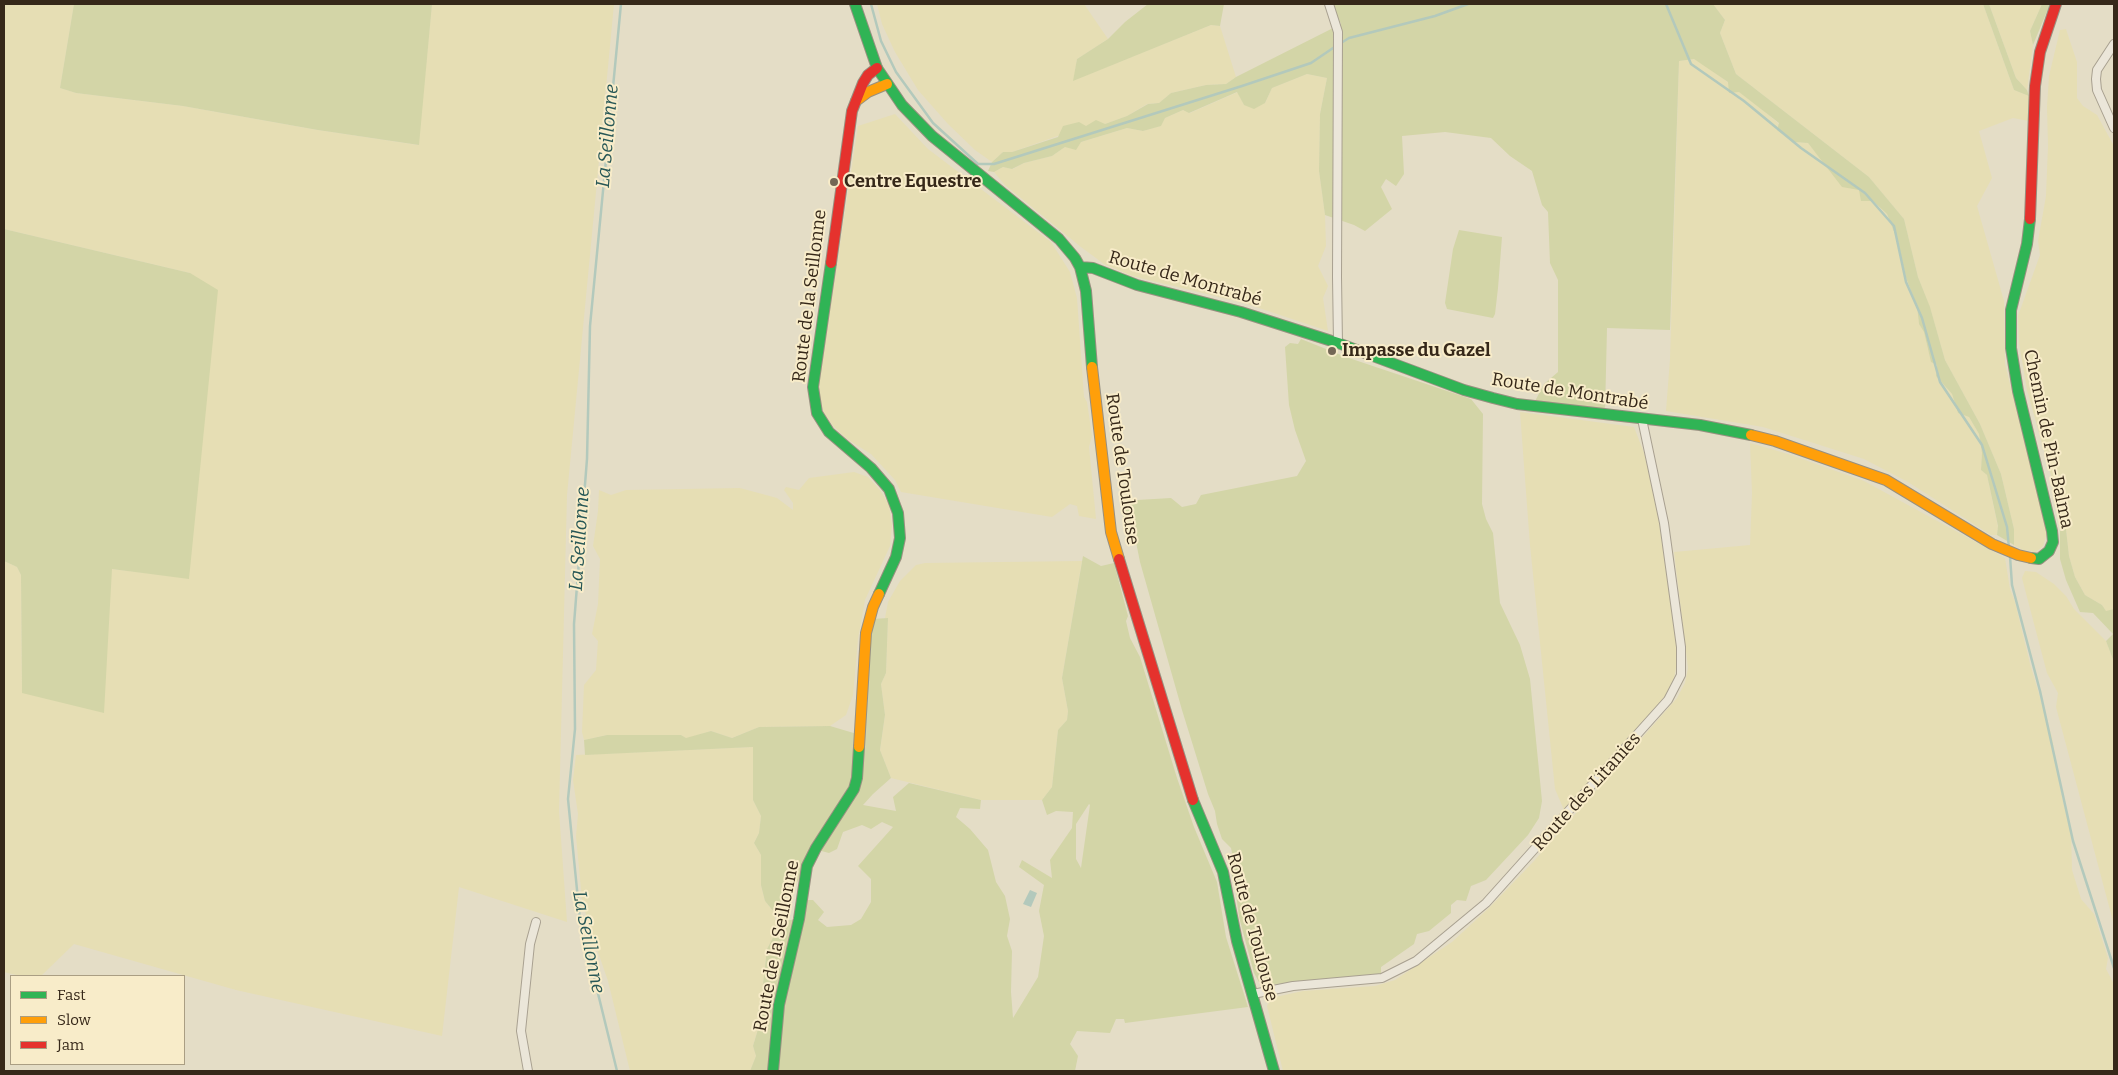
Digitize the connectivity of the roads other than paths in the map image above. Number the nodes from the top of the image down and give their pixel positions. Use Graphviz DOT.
graph roads {
  1 [pos="855,4"];
  2 [pos="1329,4"];
  3 [pos="2056,4"];
  4 [pos="2114,44"];
  5 [pos="877,68"];
  6 [pos="886,84"];
  7 [pos="856,101"];
  8 [pos="2114,128"];
  9 [pos="1080,267"];
  10 [pos="1338,343"];
  11 [pos="1642,419"];
  12 [pos="2018,555"];
  13 [pos="536,922"];
  14 [pos="1252,994"];
  15 [pos="1274,1070"];
  16 [pos="528,1071"];
  17 [pos="773,1071"];
  1 -- 5 [label="street, Route de Toulouse"];
  2 -- 10 [label="street"];
  3 -- 12 [label="street, Chemin de Pin-Balma"];
  4 -- 8 [label="street"];
  5 -- 6 [label="street, Route de Toulouse"];
  5 -- 7 [label="street, Route de la Seillonne"];
  6 -- 7 [label="street"];
  6 -- 9 [label="street, Route de Toulouse"];
  7 -- 17 [label="street, Route de la Seillonne"];
  9 -- 10 [label="street, Route de Montrabé"];
  9 -- 14 [label="street, Route de Toulouse"];
  10 -- 11 [label="street, Route de Montrabé"];
  11 -- 12 [label="street, Route de Montrabé"];
  11 -- 14 [label="street, Route des Litanies"];
  13 -- 16 [label="street"];
  14 -- 15 [label="street, Route de Toulouse"];
}
